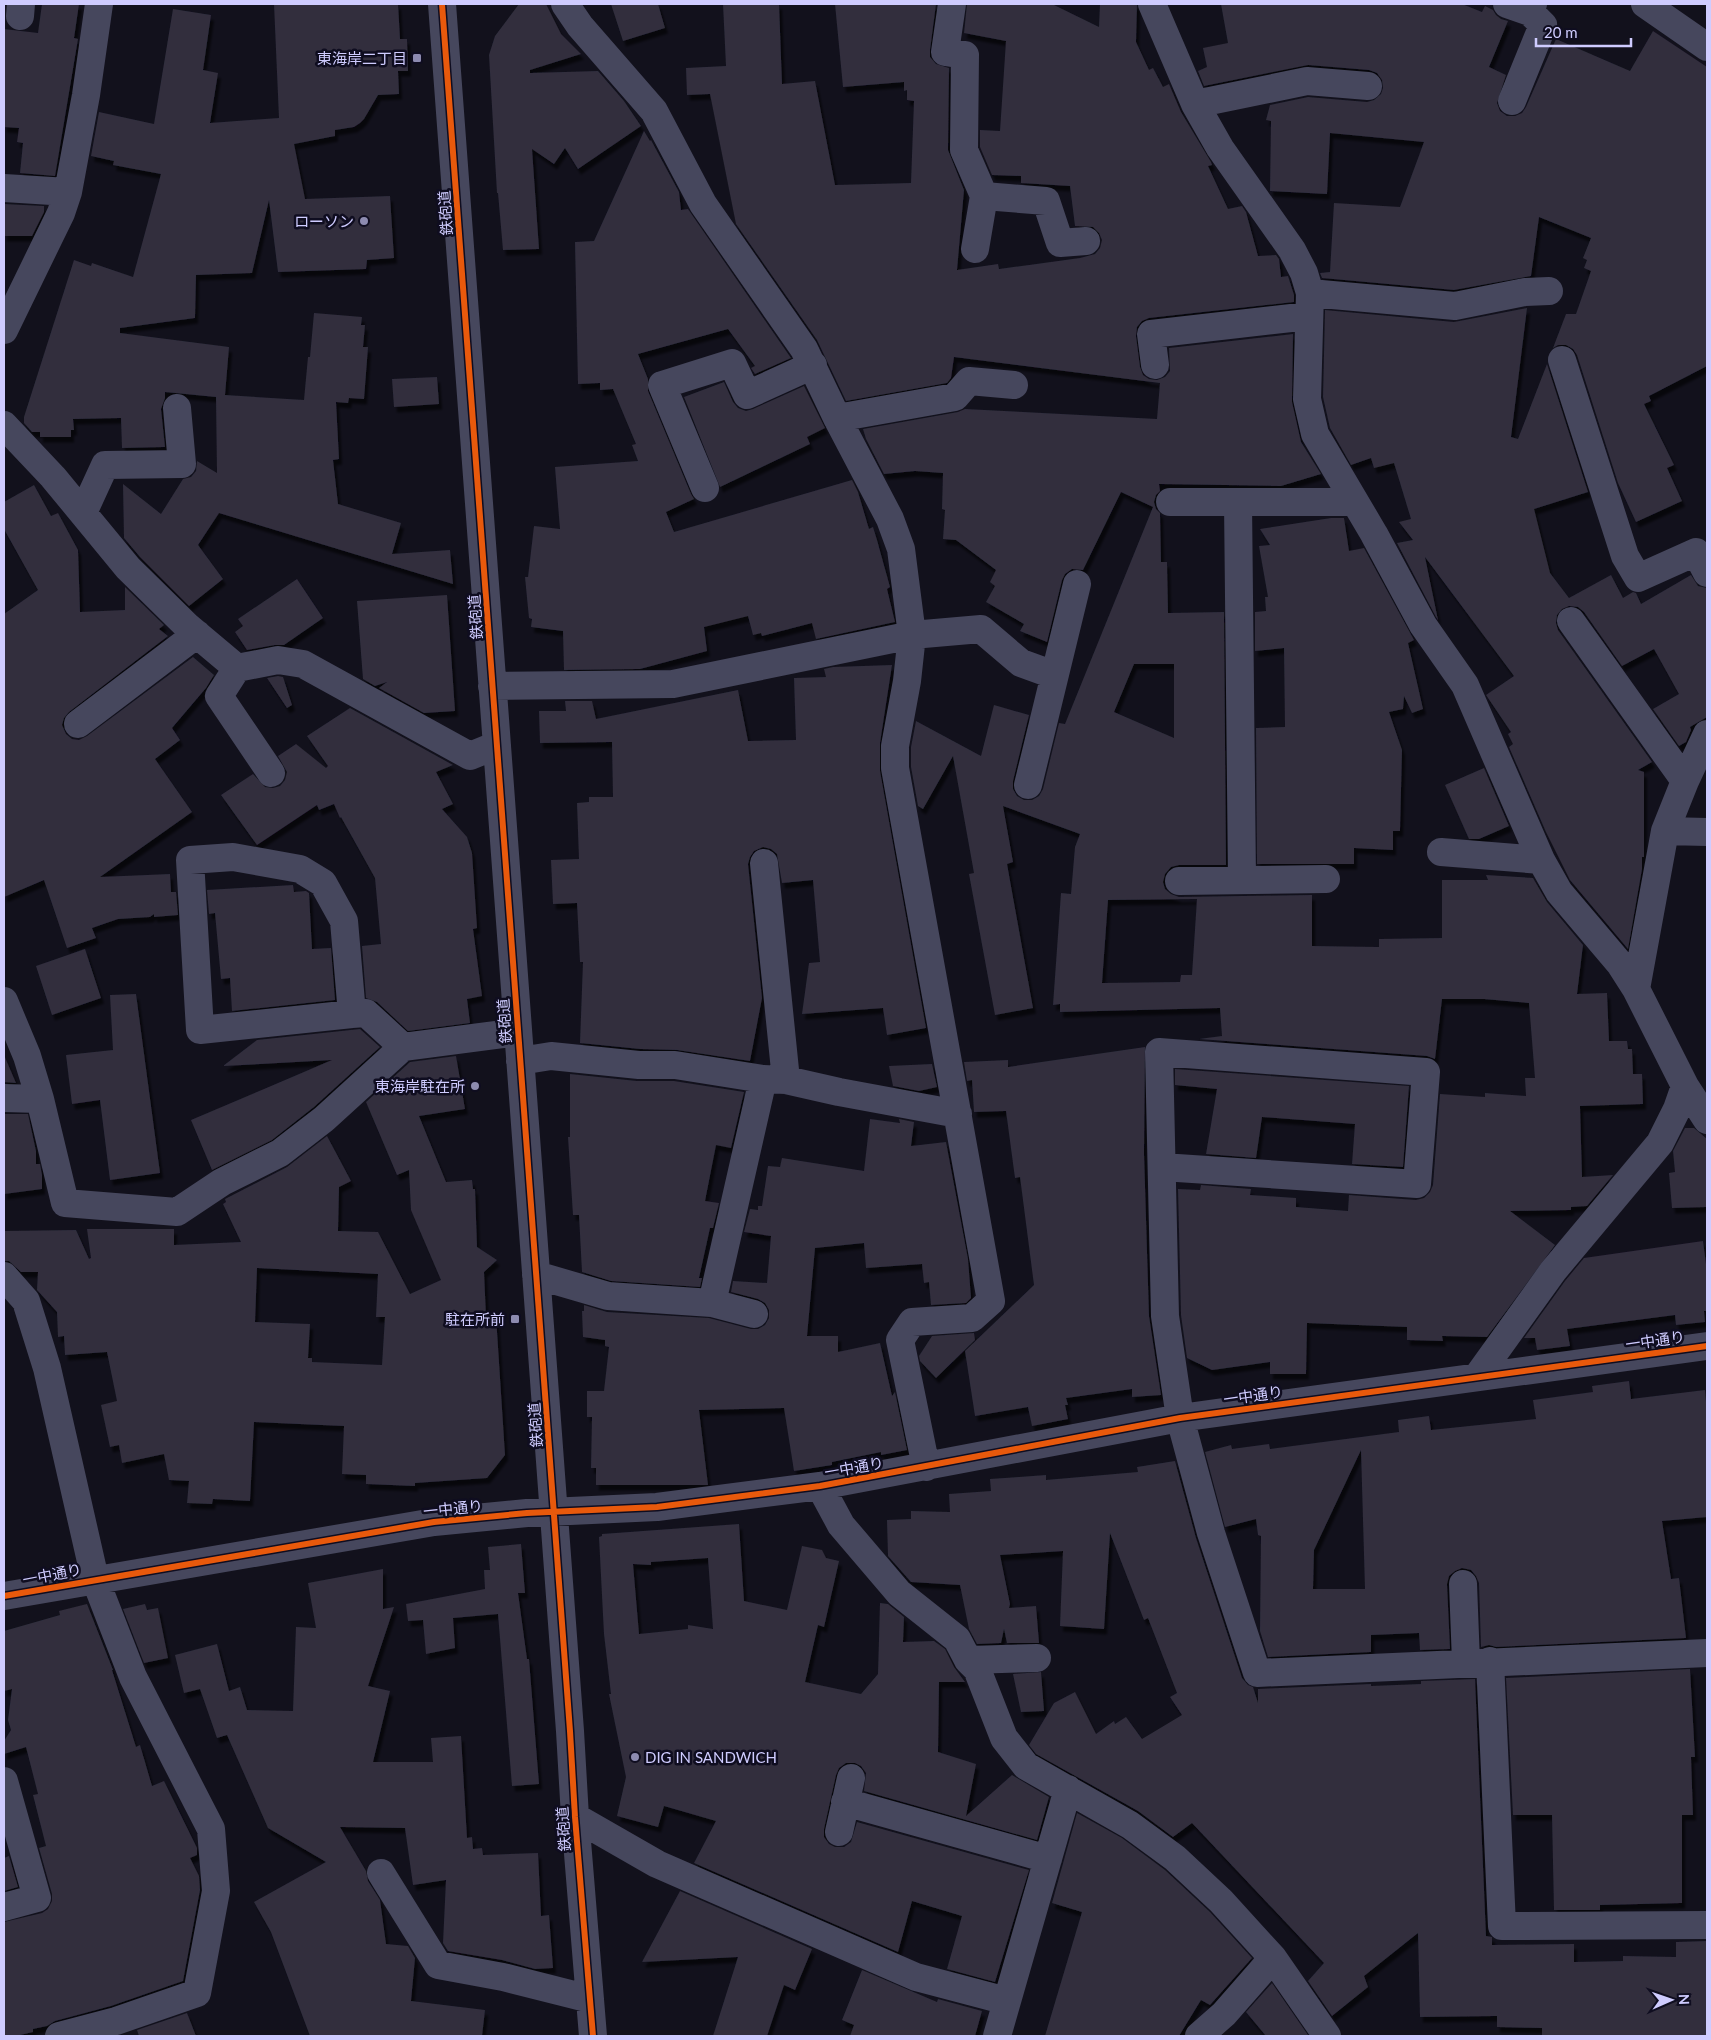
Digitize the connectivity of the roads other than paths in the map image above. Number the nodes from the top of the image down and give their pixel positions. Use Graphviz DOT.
graph roads {
  1 [pos="99,4"];
  2 [pos="442,4"];
  3 [pos="565,4"];
  4 [pos="952,4"];
  5 [pos="1152,4"];
  6 [pos="1644,4"];
  7 [pos="1523,7"];
  8 [pos="1707,47"];
  9 [pos="1368,86"];
  10 [pos="1512,100"];
  11 [pos="1195,104"];
  12 [pos="4,188"];
  13 [pos="68,192"];
  14 [pos="984,196"];
  15 [pos="1086,241"];
  16 [pos="975,249"];
  17 [pos="1549,290"];
  18 [pos="1310,304"];
  19 [pos="4,330"];
  20 [pos="1562,360"];
  21 [pos="813,365"];
  22 [pos="1155,365"];
  23 [pos="1014,385"];
  24 [pos="177,408"];
  25 [pos="837,418"];
  26 [pos="4,425"];
  27 [pos="705,488"];
  28 [pos="1170,502"];
  29 [pos="1238,502"];
  30 [pos="1354,502"];
  31 [pos="84,513"];
  32 [pos="1707,573"];
  33 [pos="1077,584"];
  34 [pos="1571,621"];
  35 [pos="197,634"];
  36 [pos="912,635"];
  37 [pos="237,668"];
  38 [pos="1054,676"];
  39 [pos="492,686"];
  40 [pos="78,724"];
  41 [pos="1707,734"];
  42 [pos="497,745"];
  43 [pos="271,773"];
  44 [pos="1685,781"];
  45 [pos="1028,785"];
  46 [pos="1666,831"];
  47 [pos="1707,832"];
  48 [pos="1441,852"];
  49 [pos="1541,860"];
  50 [pos="764,863"];
  51 [pos="1242,879"];
  52 [pos="1326,879"];
  53 [pos="1179,881"];
  54 [pos="1636,989"];
  55 [pos="4,1001"];
  56 [pos="352,1014"];
  57 [pos="518,1032"];
  58 [pos="403,1047"];
  59 [pos="520,1060"];
  60 [pos="774,1080"];
  61 [pos="1685,1086"];
  62 [pos="4,1098"];
  63 [pos="40,1098"];
  64 [pos="958,1114"];
  65 [pos="1707,1120"];
  66 [pos="1162,1167"];
  67 [pos="536,1275"];
  68 [pos="4,1276"];
  69 [pos="712,1303"];
  70 [pos="754,1314"];
  71 [pos="1707,1346"];
  72 [pos="1477,1377"];
  73 [pos="1180,1418"];
  74 [pos="926,1467"];
  75 [pos="820,1486"];
  76 [pos="554,1512"];
  77 [pos="95,1579"];
  78 [pos="1463,1584"];
  79 [pos="4,1596"];
  80 [pos="1707,1653"];
  81 [pos="1037,1658"];
  82 [pos="968,1660"];
  83 [pos="1478,1662"];
  84 [pos="4,1781"];
  85 [pos="1068,1788"];
  86 [pos="574,1817"];
  87 [pos="838,1832"];
  88 [pos="11,1835"];
  89 [pos="1048,1859"];
  90 [pos="381,1873"];
  91 [pos="4,1907"];
  92 [pos="1707,1926"];
  93 [pos="1273,1958"];
  94 [pos="590,2000"];
  95 [pos="1007,2001"];
  96 [pos="118,2028"];
  97 [pos="59,2036"];
  98 [pos="593,2036"];
  99 [pos="997,2036"];
  100 [pos="1199,2036"];
  101 [pos="1327,2036"];
  1 -- 13 [label="street"];
  2 -- 39 [label="street, 鉄砲道"];
  3 -- 21 [label="street"];
  4 -- 14 [label="street"];
  5 -- 11 [label="street"];
  6 -- 8 [label="street"];
  7 -- 10 [label="street"];
  9 -- 11 [label="street"];
  11 -- 18 [label="street"];
  12 -- 13 [label="street"];
  13 -- 19 [label="street"];
  14 -- 15 [label="street"];
  14 -- 16 [label="street"];
  17 -- 18 [label="street"];
  18 -- 22 [label="street"];
  18 -- 30 [label="street"];
  20 -- 32 [label="street"];
  21 -- 25 [label="street"];
  21 -- 27 [label="street"];
  23 -- 25 [label="street"];
  24 -- 31 [label="street"];
  25 -- 36 [label="street"];
  26 -- 31 [label="street"];
  28 -- 29 [label="street"];
  29 -- 30 [label="street"];
  29 -- 51 [label="street"];
  30 -- 49 [label="street"];
  31 -- 35 [label="street"];
  33 -- 38 [label="street"];
  34 -- 44 [label="street"];
  35 -- 37 [label="street"];
  35 -- 40 [label="street"];
  36 -- 38 [label="street"];
  36 -- 39 [label="street"];
  36 -- 64 [label="street"];
  37 -- 42 [label="street"];
  37 -- 43 [label="street"];
  38 -- 45 [label="street"];
  39 -- 42 [label="street, 鉄砲道"];
  41 -- 44 [label="street"];
  42 -- 57 [label="street, 鉄砲道"];
  44 -- 46 [label="street"];
  46 -- 47 [label="street"];
  46 -- 54 [label="street"];
  48 -- 49 [label="street"];
  49 -- 54 [label="street"];
  50 -- 60 [label="street"];
  51 -- 52 [label="street"];
  51 -- 53 [label="street"];
  54 -- 61 [label="street"];
  55 -- 63 [label="street"];
  56 -- 56 [label="street"];
  56 -- 58 [label="street"];
  57 -- 58 [label="street"];
  57 -- 59 [label="street, 鉄砲道"];
  58 -- 63 [label="street"];
  59 -- 60 [label="street"];
  59 -- 67 [label="street, 鉄砲道"];
  60 -- 64 [label="street"];
  60 -- 69 [label="street"];
  61 -- 65 [label="street"];
  61 -- 72 [label="street"];
  62 -- 63 [label="street"];
  64 -- 74 [label="street"];
  66 -- 66 [label="street"];
  66 -- 73 [label="street"];
  67 -- 69 [label="street"];
  67 -- 76 [label="street, 鉄砲道"];
  68 -- 77 [label="street"];
  69 -- 70 [label="street"];
  71 -- 72 [label="street, 一中通り"];
  72 -- 73 [label="street, 一中通り"];
  73 -- 74 [label="street, 一中通り"];
  73 -- 83 [label="street"];
  74 -- 75 [label="street, 一中通り"];
  75 -- 76 [label="street, 一中通り"];
  75 -- 82 [label="street"];
  76 -- 77 [label="street, 一中通り"];
  76 -- 86 [label="street, 鉄砲道"];
  77 -- 79 [label="street, 一中通り"];
  77 -- 96 [label="street"];
  78 -- 83 [label="street"];
  80 -- 83 [label="street"];
  81 -- 82 [label="street"];
  82 -- 85 [label="street"];
  83 -- 92 [label="street"];
  84 -- 88 [label="street"];
  85 -- 89 [label="street"];
  85 -- 93 [label="street"];
  86 -- 94 [label="street, 鉄砲道"];
  86 -- 95 [label="street"];
  87 -- 89 [label="street"];
  88 -- 91 [label="street"];
  89 -- 95 [label="street"];
  90 -- 94 [label="street"];
  93 -- 100 [label="street"];
  93 -- 101 [label="street"];
  94 -- 98 [label="street, 鉄砲道"];
  95 -- 99 [label="street"];
  96 -- 97 [label="street"];
}
